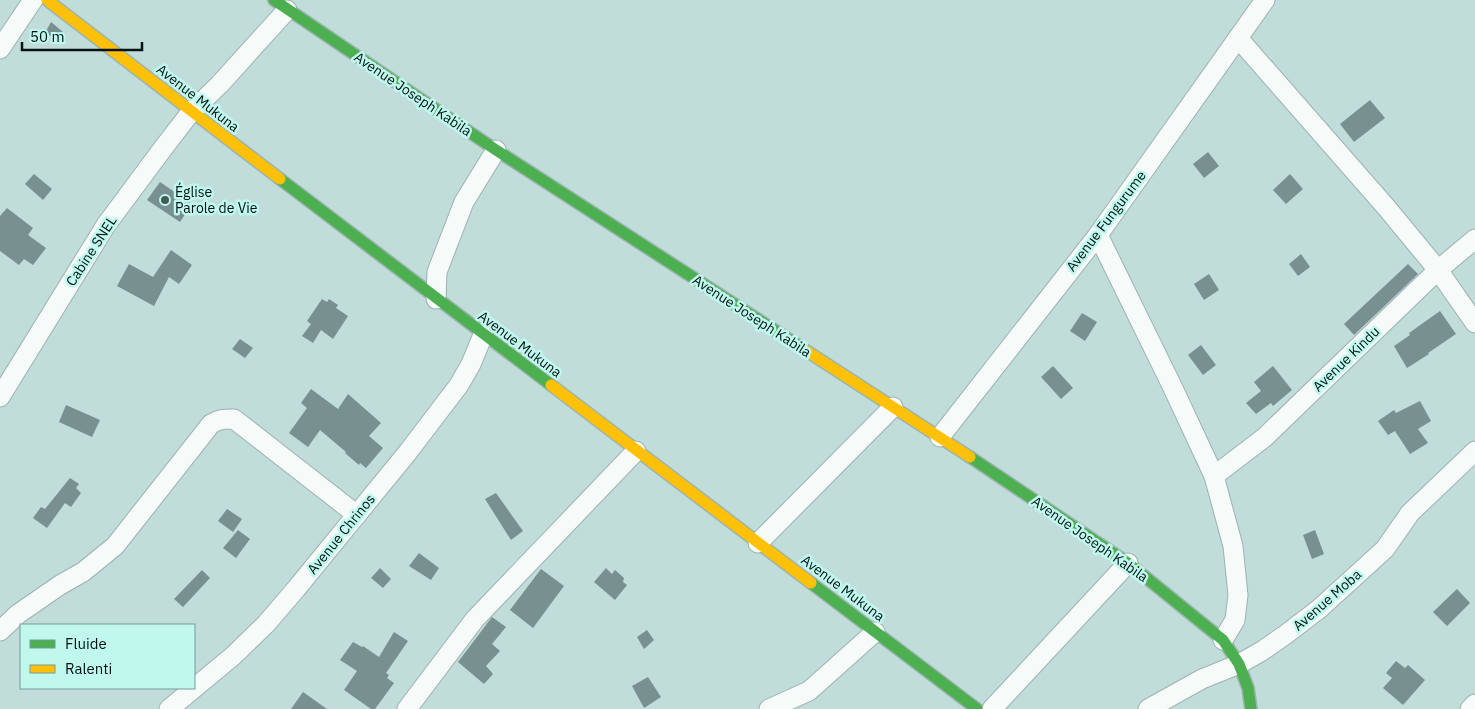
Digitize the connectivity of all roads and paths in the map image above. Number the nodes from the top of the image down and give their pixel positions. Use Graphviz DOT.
graph roads {
  1 [pos="34,0"];
  2 [pos="46,0"];
  3 [pos="1265,0"];
  4 [pos="281,5"];
  5 [pos="1238,38"];
  6 [pos="0,49"];
  7 [pos="191,112"];
  8 [pos="496,150"];
  9 [pos="1098,235"];
  10 [pos="1475,238"];
  11 [pos="1438,270"];
  12 [pos="436,299"];
  13 [pos="1475,323"];
  14 [pos="483,334"];
  15 [pos="0,397"];
  16 [pos="893,407"];
  17 [pos="940,437"];
  18 [pos="1475,450"];
  19 [pos="636,451"];
  20 [pos="1214,476"];
  21 [pos="357,515"];
  22 [pos="758,543"];
  23 [pos="1128,563"];
  24 [pos="0,631"];
  25 [pos="875,632"];
  26 [pos="1223,640"];
  27 [pos="1239,664"];
  28 [pos="195,687"];
  29 [pos="193,689"];
  30 [pos="1475,704"];
  31 [pos="169,709"];
  32 [pos="407,709"];
  33 [pos="769,709"];
  34 [pos="977,709"];
  35 [pos="992,709"];
  36 [pos="1148,709"];
  37 [pos="1251,709"];
  38 [pos="1470,709"];
  1 -- 6 [label="street"];
  2 -- 7 [label="street, Avenue Mukuna"];
  3 -- 5 [label="street, Avenue Fungurume"];
  4 -- 7 [label="street, Cabine SNEL"];
  4 -- 8 [label="street, Avenue Joseph Kabila"];
  5 -- 9 [label="street, Avenue Fungurume"];
  5 -- 11 [label="street"];
  7 -- 12 [label="street, Avenue Mukuna"];
  7 -- 15 [label="street, Cabine SNEL"];
  8 -- 12 [label="street"];
  8 -- 16 [label="street, Avenue Joseph Kabila"];
  9 -- 17 [label="street, Avenue Fungurume"];
  9 -- 20 [label="street"];
  10 -- 11 [label="street, Avenue Kindu"];
  11 -- 13 [label="street"];
  11 -- 20 [label="street, Avenue Kindu"];
  12 -- 14 [label="street, Avenue Mukuna"];
  14 -- 19 [label="street, Avenue Mukuna"];
  14 -- 21 [label="street, Avenue Chrinos"];
  16 -- 17 [label="street, Avenue Joseph Kabila"];
  16 -- 22 [label="street"];
  17 -- 23 [label="street, Avenue Joseph Kabila"];
  18 -- 27 [label="street, Avenue Moba"];
  19 -- 22 [label="street, Avenue Mukuna"];
  19 -- 32 [label="street"];
  20 -- 26 [label="street"];
  21 -- 24 [label="street"];
  21 -- 28 [label="street, Avenue Chrinos"];
  22 -- 25 [label="street, Avenue Mukuna"];
  23 -- 26 [label="street, Avenue Joseph Kabila"];
  23 -- 35 [label="street"];
  25 -- 33 [label="street"];
  25 -- 34 [label="street, Avenue Mukuna"];
  26 -- 27 [label="street, Avenue Joseph Kabila"];
  27 -- 36 [label="street, Avenue Moba"];
  27 -- 37 [label="street, Avenue Joseph Kabila"];
  29 -- 31 [label="street, Avenue Chrinos"];
  30 -- 38 [label="street"];
}
